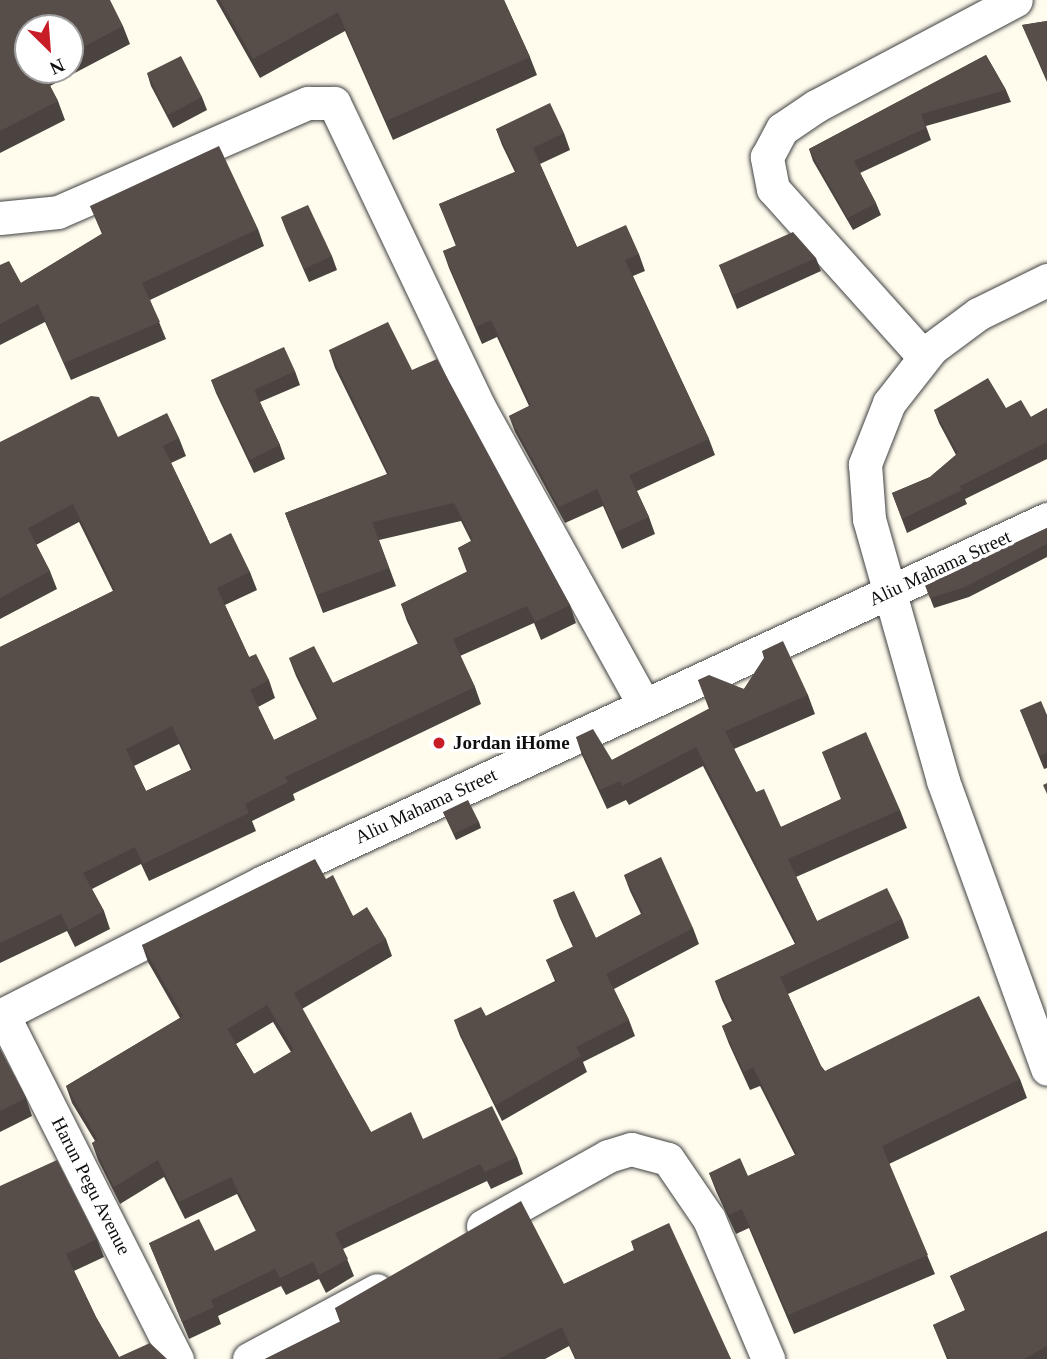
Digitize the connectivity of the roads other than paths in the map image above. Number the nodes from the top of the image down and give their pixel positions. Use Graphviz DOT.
graph roads {
  1 [pos="1016,0"];
  2 [pos="0,219"];
  3 [pos="1047,280"];
  4 [pos="924,357"];
  5 [pos="1047,519"];
  6 [pos="890,591"];
  7 [pos="644,705"];
  8 [pos="1,1016"];
  9 [pos="1047,1069"];
  10 [pos="458,1241"];
  11 [pos="404,1274"];
  12 [pos="177,1359"];
  13 [pos="249,1359"];
  14 [pos="768,1359"];
  1 -- 4 [label="street"];
  2 -- 7 [label="street"];
  3 -- 4 [label="street"];
  4 -- 6 [label="street"];
  5 -- 6 [label="street, Aliu Mahama Street"];
  6 -- 7 [label="street, Aliu Mahama Street"];
  6 -- 9 [label="street"];
  7 -- 8 [label="street, Aliu Mahama Street"];
  8 -- 12 [label="street, Harun Pegu Avenue"];
  10 -- 14 [label="street"];
  11 -- 13 [label="street"];
}
